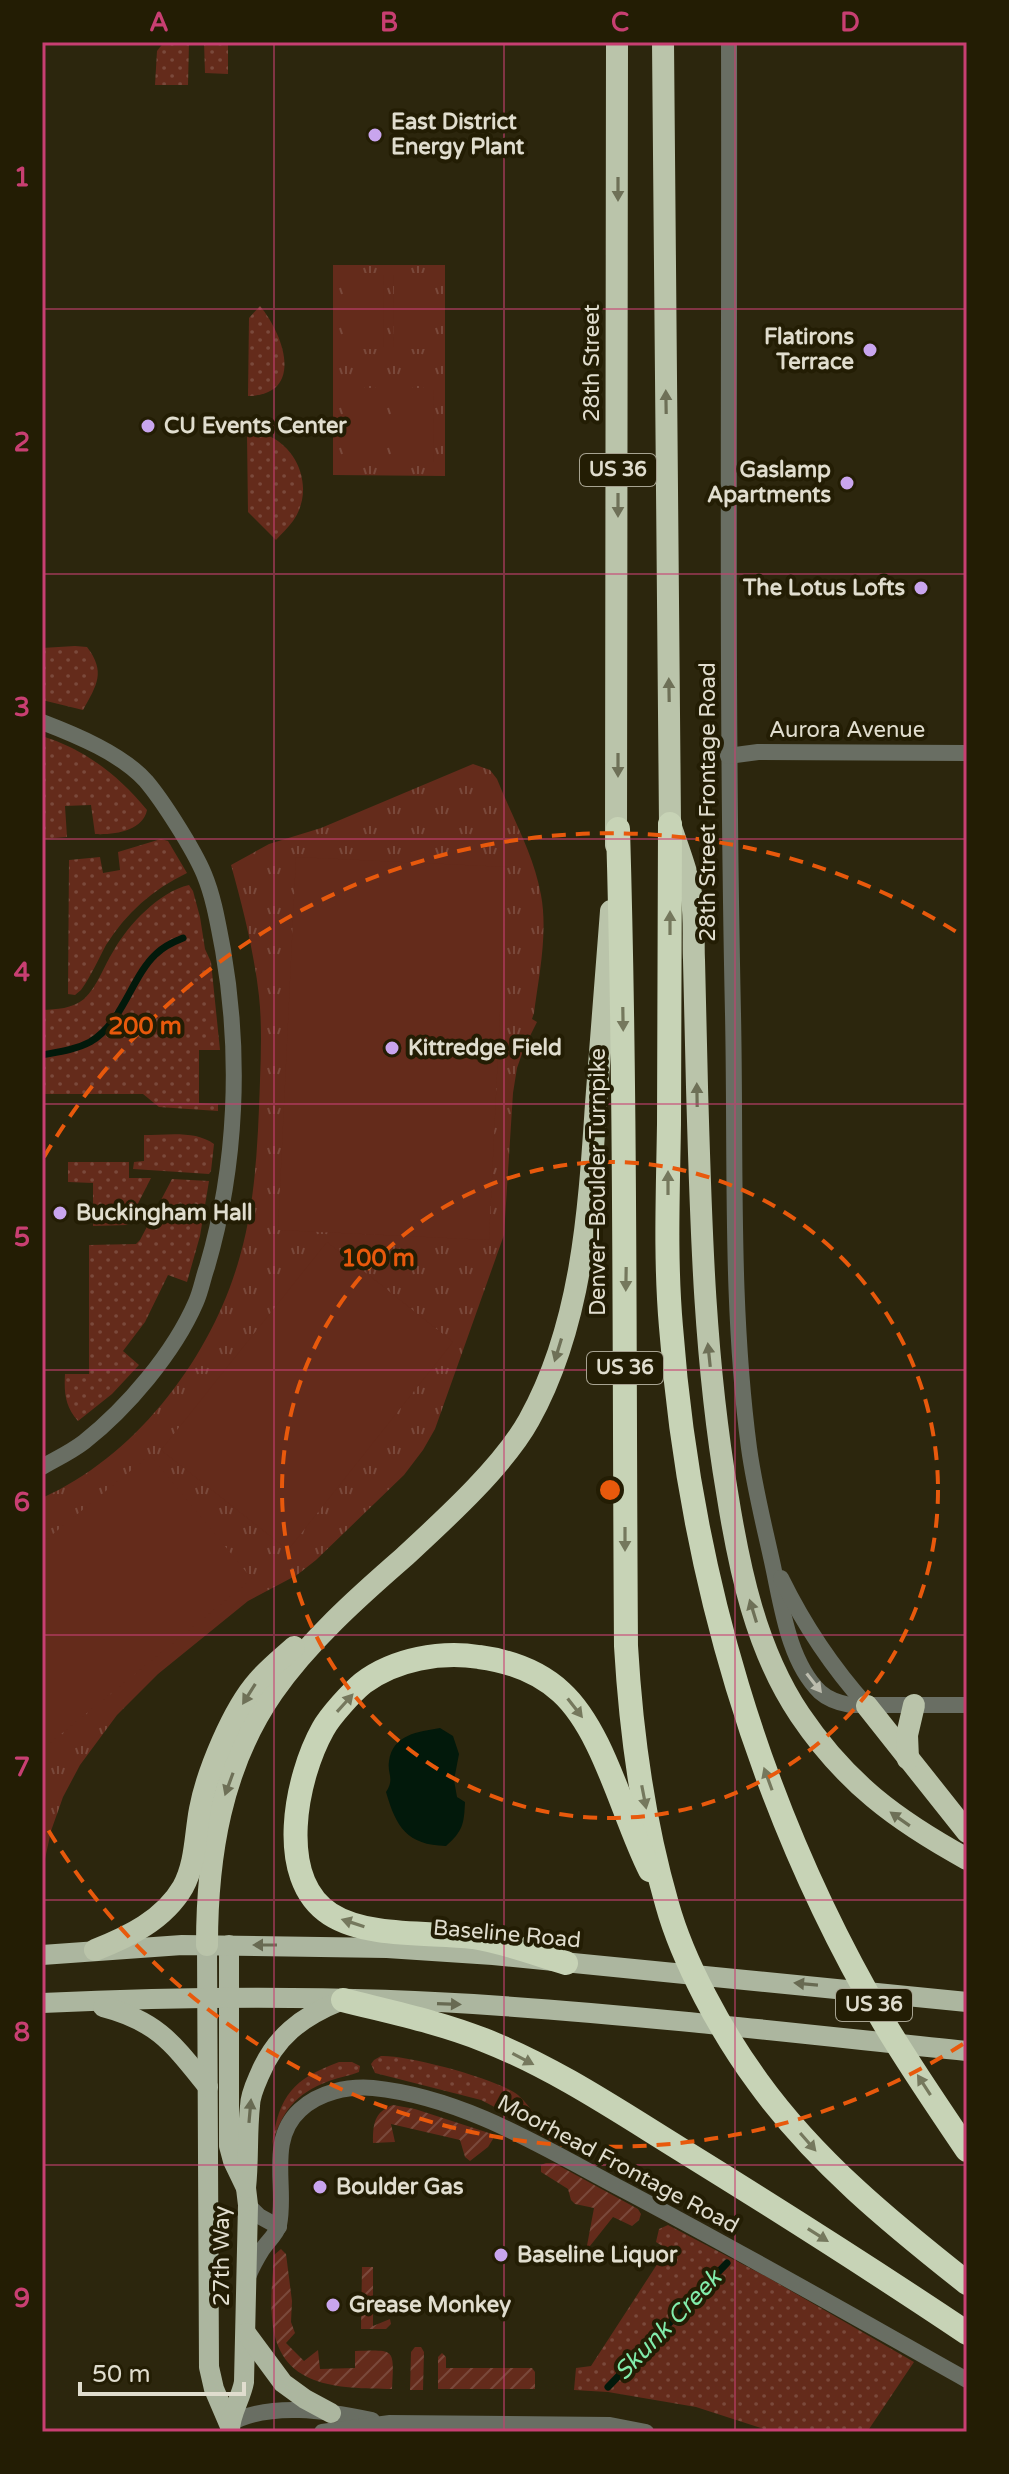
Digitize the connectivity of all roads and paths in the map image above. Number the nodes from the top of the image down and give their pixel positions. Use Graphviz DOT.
graph roads {
  1 [pos="617,42"];
  2 [pos="663,42"];
  3 [pos="729,42"];
  4 [pos="42,722"];
  5 [pos="967,753"];
  6 [pos="728,756"];
  7 [pos="670,824"];
  8 [pos="618,829"];
  9 [pos="42,1467"];
  10 [pos="771,1558"];
  11 [pos="351,1607"];
  12 [pos="914,1705"];
  13 [pos="967,1705"];
  14 [pos="867,1706"];
  15 [pos="908,1759"];
  16 [pos="967,1832"];
  17 [pos="967,1859"];
  18 [pos="667,1905"];
  19 [pos="218,1945"];
  20 [pos="95,1950"];
  21 [pos="42,1955"];
  22 [pos="566,1963"];
  23 [pos="207,1999"];
  24 [pos="230,1999"];
  25 [pos="343,2000"];
  26 [pos="84,2002"];
  27 [pos="967,2002"];
  28 [pos="42,2003"];
  29 [pos="967,2051"];
  30 [pos="208,2087"];
  31 [pos="967,2150"];
  32 [pos="247,2196"];
  33 [pos="279,2227"];
  34 [pos="248,2277"];
  35 [pos="967,2283"];
  36 [pos="246,2333"];
  37 [pos="967,2333"];
  38 [pos="967,2380"];
  39 [pos="331,2413"];
  40 [pos="390,2423"];
  41 [pos="234,2429"];
  42 [pos="322,2432"];
  43 [pos="646,2432"];
  1 -- 8 [label="highway, 28th Street / US 36, one-way"];
  7 -- 2 [label="highway, US 36, one-way"];
  3 -- 6 [label="street, 28th Street Frontage Road"];
  4 -- 9 [label="street"];
  5 -- 6 [label="street, Aurora Avenue"];
  6 -- 10 [label="street, 28th Street Frontage Road"];
  17 -- 7 [label="highway, one-way"];
  31 -- 7 [label="highway, US 36, one-way"];
  8 -- 11 [label="highway, 28th Street, one-way"];
  8 -- 18 [label="highway, Denver–Boulder Turnpike / US 36, one-way"];
  10 -- 14 [label="street, 28th Street Frontage Road"];
  10 -- 14 [label="street, 28th Street Frontage Road, one-way"];
  11 -- 19 [label="highway, one-way"];
  11 -- 20 [label="highway, one-way"];
  12 -- 13 [label="street, 28th Street Frontage Road"];
  12 -- 14 [label="street, 28th Street Frontage Road"];
  12 -- 15 [label="highway"];
  14 -- 15 [label="highway"];
  15 -- 16 [label="highway"];
  22 -- 18 [label="highway, one-way"];
  18 -- 35 [label="highway, Denver–Boulder Turnpike / US 36, one-way"];
  19 -- 20 [label="main road, Baseline Road"];
  22 -- 19 [label="main road, Baseline Road, one-way"];
  19 -- 23 [label="main road, 27th Way"];
  19 -- 24 [label="main road, 27th Way"];
  20 -- 21 [label="main road, Baseline Road"];
  27 -- 22 [label="main road, Baseline Road, one-way"];
  23 -- 24 [label="main road"];
  23 -- 26 [label="main road"];
  23 -- 30 [label="main road, 27th Way"];
  24 -- 25 [label="main road"];
  24 -- 32 [label="main road, 27th Way"];
  25 -- 29 [label="main road, one-way"];
  32 -- 25 [label="main road, one-way"];
  25 -- 37 [label="highway, one-way"];
  26 -- 28 [label="main road"];
  26 -- 30 [label="main road"];
  30 -- 41 [label="main road, 27th Way"];
  32 -- 33 [label="street"];
  32 -- 34 [label="main road, 27th Way"];
  33 -- 34 [label="street"];
  33 -- 38 [label="street, Moorhead Frontage Road"];
  34 -- 36 [label="main road, 27th Way"];
  36 -- 39 [label="main road"];
  36 -- 41 [label="main road, 27th Way"];
  39 -- 40 [label="street"];
  39 -- 41 [label="street"];
  40 -- 42 [label="street"];
  40 -- 43 [label="street"];
}
